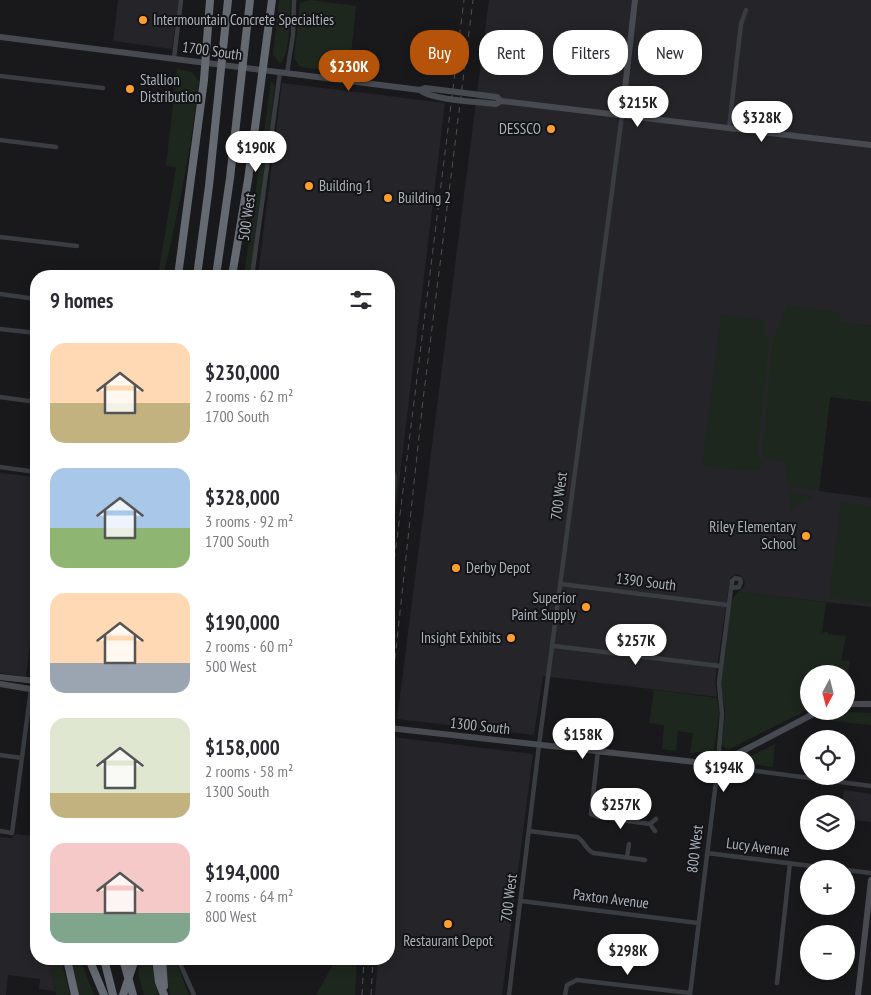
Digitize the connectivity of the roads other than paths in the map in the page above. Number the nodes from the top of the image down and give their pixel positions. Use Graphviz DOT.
graph roads {
  1 [pos="181,0"];
  2 [pos="210,0"];
  3 [pos="228,0"];
  4 [pos="250,0"];
  5 [pos="270,0"];
  6 [pos="294,0"];
  7 [pos="636,0"];
  8 [pos="746,10"];
  9 [pos="0,37"];
  10 [pos="174,58"];
  11 [pos="284,73"];
  12 [pos="0,76"];
  13 [pos="103,88"];
  14 [pos="622,115"];
  15 [pos="729,128"];
  16 [pos="0,140"];
  17 [pos="871,145"];
  18 [pos="56,147"];
  19 [pos="183,229"];
  20 [pos="0,237"];
  21 [pos="78,246"];
  22 [pos="174,270"];
  23 [pos="179,270"];
  24 [pos="197,270"];
  25 [pos="217,270"];
  26 [pos="233,270"];
  27 [pos="253,270"];
  28 [pos="0,294"];
  29 [pos="30,298"];
  30 [pos="0,329"];
  31 [pos="30,332"];
  32 [pos="0,397"];
  33 [pos="30,401"];
  34 [pos="0,467"];
  35 [pos="30,471"];
  36 [pos="561,584"];
  37 [pos="731,588"];
  38 [pos="728,605"];
  39 [pos="554,646"];
  40 [pos="720,666"];
  41 [pos="0,681"];
  42 [pos="30,682"];
  43 [pos="30,688"];
  44 [pos="855,704"];
  45 [pos="871,704"];
  46 [pos="30,708"];
  47 [pos="802,720"];
  48 [pos="395,729"];
  49 [pos="539,745"];
  50 [pos="598,751"];
  51 [pos="0,755"];
  52 [pos="22,758"];
  53 [pos="718,761"];
  54 [pos="741,769"];
  55 [pos="871,786"];
  56 [pos="656,819"];
  57 [pos="650,824"];
  58 [pos="529,831"];
  59 [pos="655,831"];
  60 [pos="0,832"];
  61 [pos="629,844"];
  62 [pos="707,853"];
  63 [pos="627,858"];
  64 [pos="645,860"];
  65 [pos="790,863"];
  66 [pos="800,864"];
  67 [pos="855,871"];
  68 [pos="871,873"];
  69 [pos="871,880"];
  70 [pos="521,901"];
  71 [pos="698,923"];
  72 [pos="68,965"];
  73 [pos="92,965"];
  74 [pos="105,965"];
  75 [pos="125,965"];
  76 [pos="133,965"];
  77 [pos="157,965"];
  78 [pos="162,965"];
  79 [pos="181,965"];
  80 [pos="777,983"];
  81 [pos="104,994"];
  82 [pos="690,994"];
  83 [pos="75,995"];
  84 [pos="113,995"];
  85 [pos="123,995"];
  86 [pos="133,995"];
  87 [pos="164,995"];
  88 [pos="194,995"];
  89 [pos="509,995"];
  90 [pos="565,995"];
  91 [pos="858,995"];
  1 -- 10 [label="street"];
  2 -- 19 [label="highway"];
  3 -- 24 [label="highway"];
  4 -- 25 [label="highway"];
  5 -- 26 [label="highway"];
  6 -- 11 [label="street, 500 West"];
  7 -- 14 [label="street, 700 West"];
  8 -- 15 [label="street"];
  9 -- 10 [label="street, 1700 South"];
  10 -- 11 [label="street, 1700 South"];
  11 -- 14 [label="street, 1700 South"];
  11 -- 27 [label="street, 500 West"];
  12 -- 13 [label="street"];
  14 -- 15 [label="street, 1700 South"];
  14 -- 36 [label="street, 700 West"];
  15 -- 17 [label="street, 1700 South"];
  16 -- 18 [label="street"];
  19 -- 22 [label="highway"];
  19 -- 23 [label="highway"];
  20 -- 21 [label="street"];
  28 -- 29 [label="street"];
  30 -- 31 [label="street"];
  32 -- 33 [label="street"];
  34 -- 35 [label="street"];
  36 -- 38 [label="street, 1390 South"];
  36 -- 39 [label="street, 700 West"];
  37 -- 38 [label="street, 800 West"];
  38 -- 40 [label="street, 800 West"];
  39 -- 40 [label="street"];
  39 -- 49 [label="street, 700 West"];
  40 -- 53 [label="street, 800 West"];
  41 -- 42 [label="street"];
  41 -- 43 [label="street"];
  44 -- 45 [label="street"];
  46 -- 52 [label="street"];
  47 -- 53 [label="street, 1300 South"];
  48 -- 49 [label="street, 1300 South"];
  49 -- 50 [label="street, 1300 South"];
  49 -- 58 [label="street, 700 West"];
  50 -- 53 [label="street, 1300 South"];
  50 -- 57 [label="street"];
  51 -- 52 [label="street"];
  52 -- 60 [label="street"];
  53 -- 62 [label="street, 800 West"];
  54 -- 55 [label="street"];
  56 -- 57 [label="street"];
  57 -- 59 [label="street"];
  58 -- 63 [label="street"];
  58 -- 70 [label="street, 700 West"];
  61 -- 63 [label="street"];
  62 -- 65 [label="street, Lucy Avenue"];
  62 -- 71 [label="street, 800 West"];
  63 -- 64 [label="street"];
  65 -- 66 [label="street, Lucy Avenue"];
  65 -- 80 [label="street"];
  67 -- 68 [label="street"];
  69 -- 91 [label="street"];
  70 -- 71 [label="street, Paxton Avenue"];
  70 -- 89 [label="street, 700 West"];
  71 -- 82 [label="street, 800 West"];
  72 -- 83 [label="highway"];
  73 -- 81 [label="highway"];
  74 -- 84 [label="highway"];
  75 -- 86 [label="highway"];
  76 -- 85 [label="highway"];
  77 -- 87 [label="highway"];
  78 -- 87 [label="highway"];
  79 -- 88 [label="street"];
  82 -- 90 [label="street"];
}
